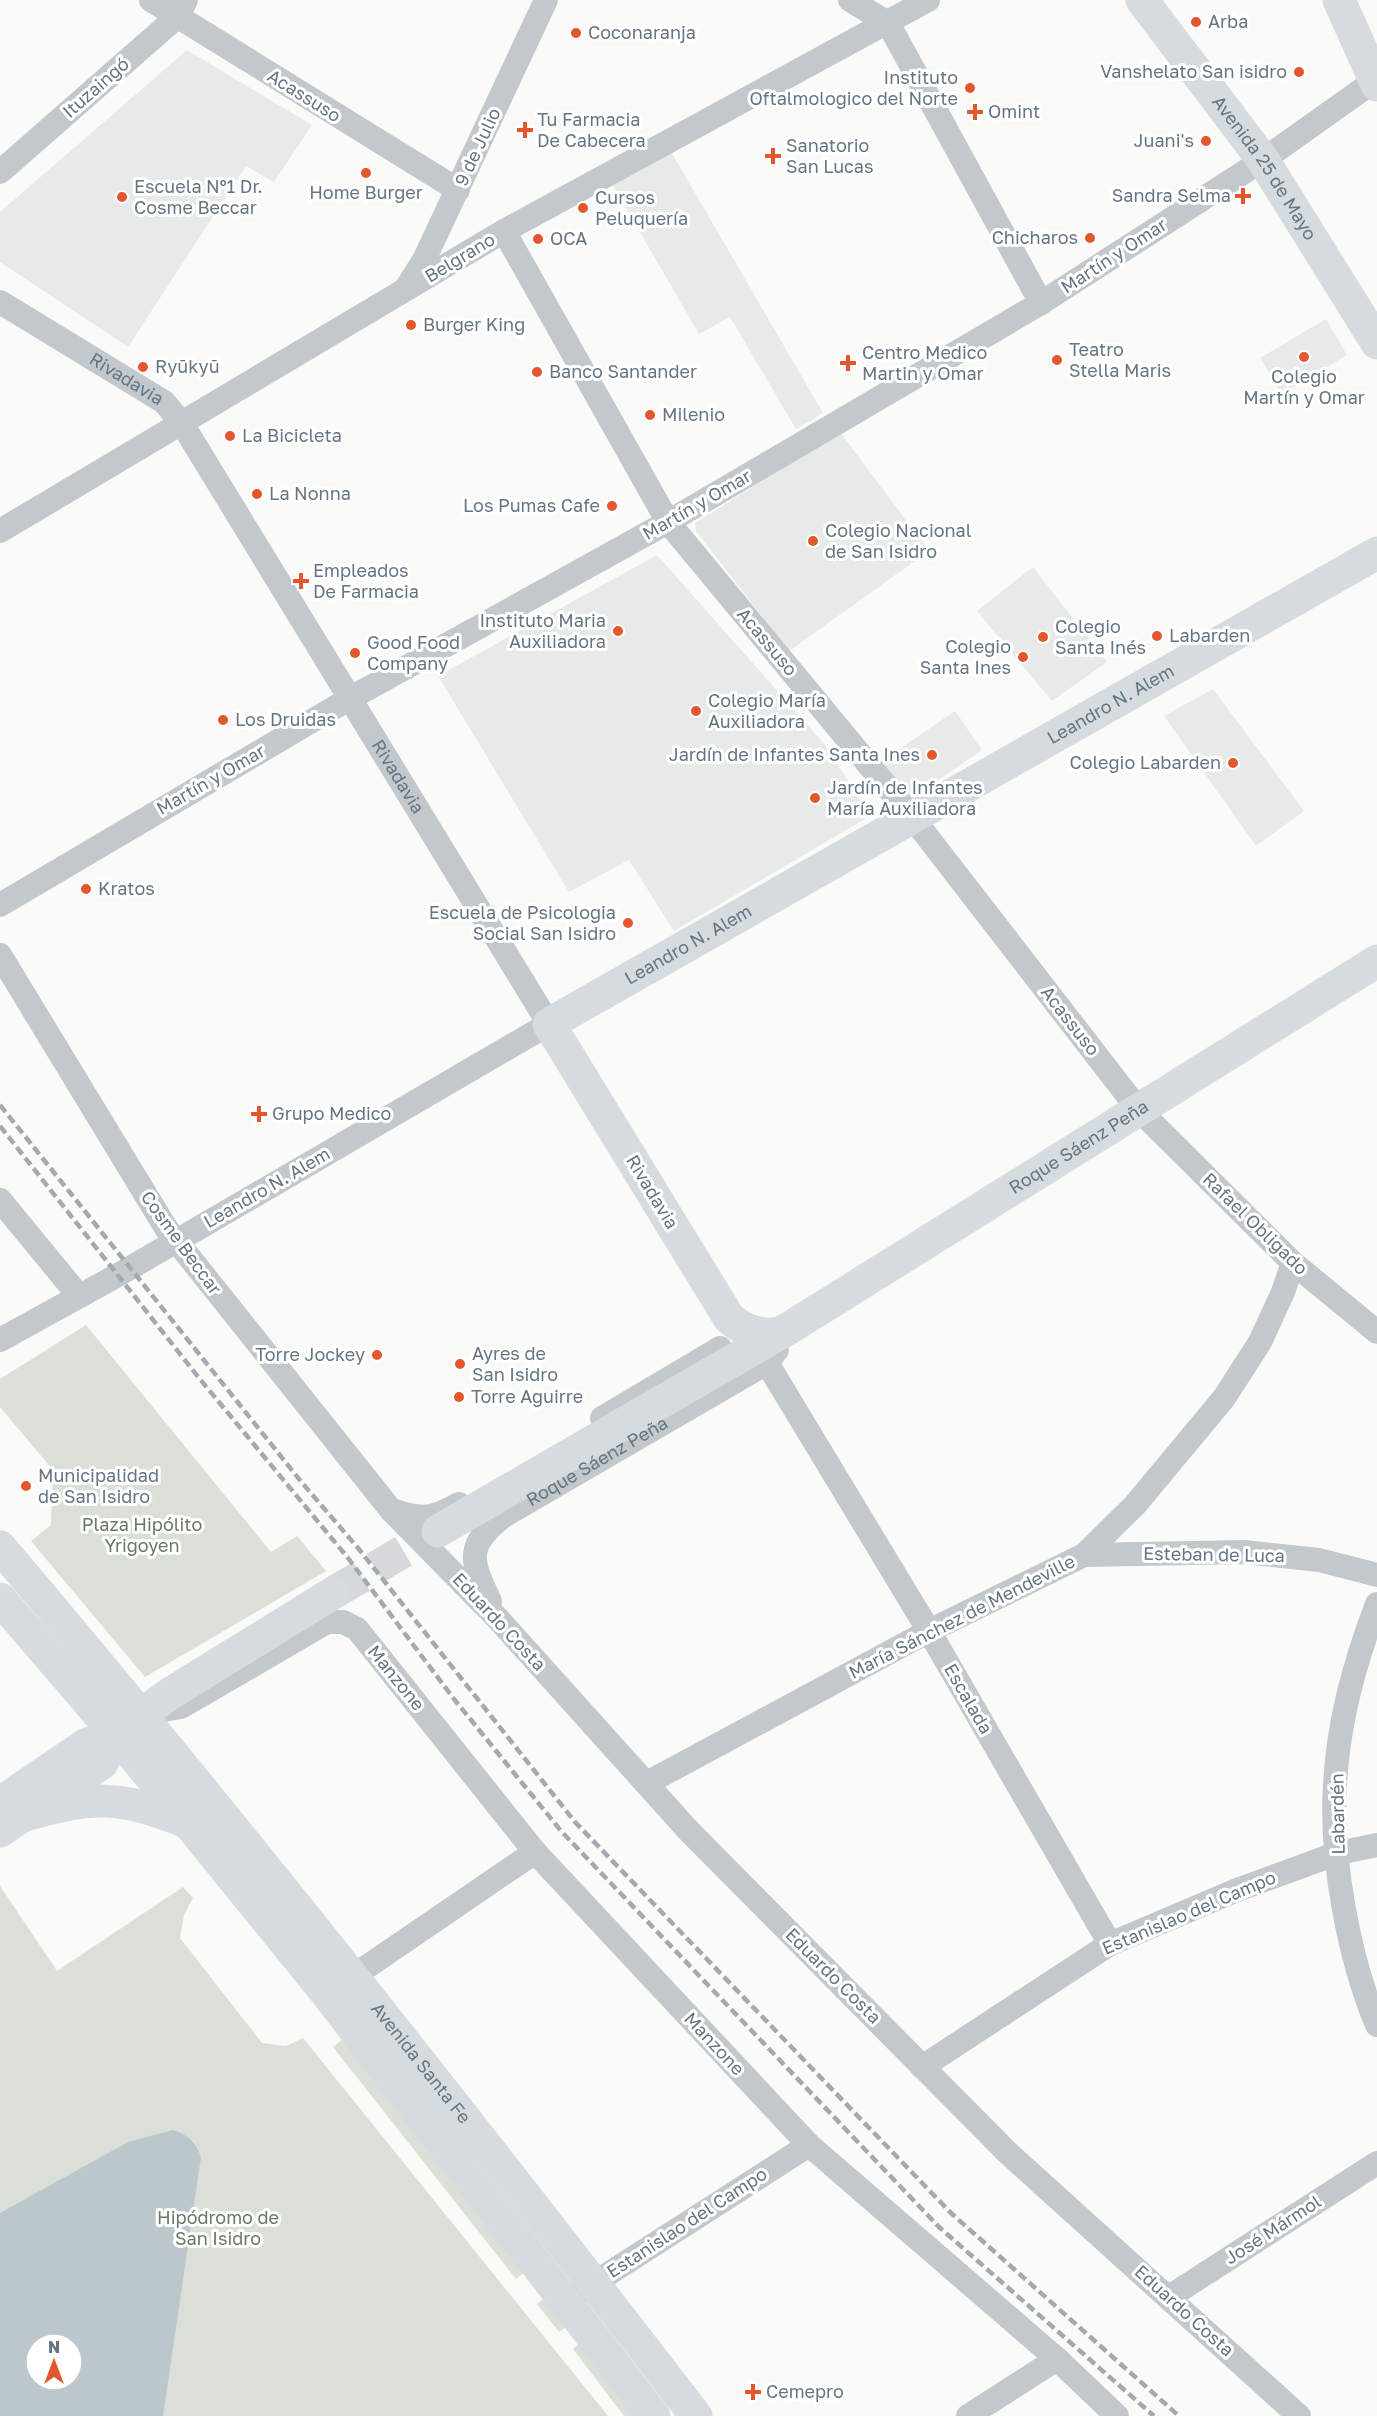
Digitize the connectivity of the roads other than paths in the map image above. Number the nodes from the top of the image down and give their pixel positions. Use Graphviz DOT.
graph roads {
  1 [pos="151,0"];
  2 [pos="546,0"];
  3 [pos="850,0"];
  4 [pos="928,0"];
  5 [pos="1142,0"];
  6 [pos="1339,0"];
  7 [pos="182,8"];
  8 [pos="888,22"];
  9 [pos="1376,82"];
  10 [pos="1263,160"];
  11 [pos="0,172"];
  12 [pos="458,190"];
  13 [pos="504,231"];
  14 [pos="404,291"];
  15 [pos="0,302"];
  16 [pos="1041,303"];
  17 [pos="1377,343"];
  18 [pos="181,422"];
  19 [pos="668,522"];
  20 [pos="0,531"];
  21 [pos="1377,553"];
  22 [pos="350,699"];
  23 [pos="912,817"];
  24 [pos="0,904"];
  25 [pos="0,955"];
  26 [pos="1377,961"];
  27 [pos="549,1024"];
  28 [pos="1138,1109"];
  29 [pos="0,1200"];
  30 [pos="175,1241"];
  31 [pos="1293,1263"];
  32 [pos="79,1296"];
  33 [pos="1377,1332"];
  34 [pos="725,1333"];
  35 [pos="781,1333"];
  36 [pos="0,1340"];
  37 [pos="767,1363"];
  38 [pos="688,1385"];
  39 [pos="391,1510"];
  40 [pos="438,1531"];
  41 [pos="0,1547"];
  42 [pos="1084,1555"];
  43 [pos="1377,1575"];
  44 [pos="333,1593"];
  45 [pos="0,1599"];
  46 [pos="1377,1604"];
  47 [pos="499,1620"];
  48 [pos="929,1631"];
  49 [pos="129,1724"];
  50 [pos="647,1784"];
  51 [pos="7,1817"];
  52 [pos="189,1823"];
  53 [pos="1377,1845"];
  54 [pos="534,1852"];
  55 [pos="1338,1854"];
  56 [pos="1110,1944"];
  57 [pos="352,1977"];
  58 [pos="1377,2025"];
  59 [pos="922,2067"];
  60 [pos="809,2145"];
  61 [pos="1377,2163"];
  62 [pos="593,2283"];
  63 [pos="1169,2297"];
  64 [pos="565,2301"];
  65 [pos="1057,2359"];
  66 [pos="654,2416"];
  67 [pos="696,2416"];
  68 [pos="968,2416"];
  69 [pos="1117,2416"];
  70 [pos="1299,2416"];
  1 -- 7 [label="street, Acassuso"];
  2 -- 12 [label="street, 9 de Julio"];
  3 -- 8 [label="street"];
  4 -- 8 [label="street, Belgrano"];
  5 -- 10 [label="main road, Avenida 25 de Mayo"];
  6 -- 9 [label="main road"];
  7 -- 11 [label="street, Ituzaingó"];
  7 -- 12 [label="street, Acassuso"];
  8 -- 13 [label="street, Belgrano"];
  8 -- 16 [label="street"];
  9 -- 10 [label="street, Martín y Omar"];
  10 -- 16 [label="street, Martín y Omar"];
  10 -- 17 [label="main road, Avenida 25 de Mayo"];
  12 -- 14 [label="street, 9 de Julio"];
  13 -- 14 [label="street, Belgrano"];
  13 -- 19 [label="street, Acassuso"];
  14 -- 18 [label="street, Belgrano"];
  15 -- 18 [label="street, Rivadavia"];
  16 -- 19 [label="street, Martín y Omar"];
  18 -- 20 [label="street, Belgrano"];
  18 -- 22 [label="street, Rivadavia"];
  19 -- 22 [label="street, Martín y Omar"];
  19 -- 23 [label="street, Acassuso"];
  21 -- 23 [label="main road, Leandro N. Alem"];
  22 -- 24 [label="street, Martín y Omar"];
  22 -- 27 [label="street, Rivadavia"];
  23 -- 27 [label="main road, Leandro N. Alem"];
  23 -- 28 [label="street, Acassuso"];
  25 -- 30 [label="street, Cosme Beccar"];
  26 -- 28 [label="main road, Roque Sáenz Peña"];
  27 -- 30 [label="street, Leandro N. Alem"];
  27 -- 34 [label="main road, Rivadavia"];
  28 -- 31 [label="street, Rafael Obligado"];
  28 -- 35 [label="main road, Roque Sáenz Peña"];
  29 -- 32 [label="street"];
  30 -- 32 [label="street, Leandro N. Alem"];
  30 -- 39 [label="street, Cosme Beccar"];
  31 -- 33 [label="street, Rafael Obligado"];
  31 -- 42 [label="street, María Sánchez de Mendeville"];
  32 -- 36 [label="street, Leandro N. Alem"];
  34 -- 35 [label="main road, Rivadavia"];
  34 -- 38 [label="main road"];
  34 -- 39 [label="street, Roque Sáenz Peña"];
  35 -- 37 [label="street"];
  35 -- 38 [label="main road, Roque Sáenz Peña"];
  37 -- 47 [label="street, Roque Sáenz Peña"];
  37 -- 48 [label="street, Escalada"];
  38 -- 40 [label="main road, Roque Sáenz Peña"];
  39 -- 47 [label="street, Eduardo Costa"];
  41 -- 49 [label="main road"];
  42 -- 43 [label="street, Esteban de Luca"];
  42 -- 48 [label="street, María Sánchez de Mendeville"];
  44 -- 49 [label="main road"];
  45 -- 49 [label="main road"];
  46 -- 55 [label="street, Labardén"];
  47 -- 50 [label="street, Eduardo Costa"];
  48 -- 50 [label="street, María Sánchez de Mendeville"];
  48 -- 56 [label="street, Escalada"];
  49 -- 51 [label="main road"];
  49 -- 52 [label="main road, Avenida Santa Fe"];
  49 -- 54 [label="street, Manzone"];
  49 -- 57 [label="main road, Avenida Santa Fe"];
  50 -- 59 [label="street, Eduardo Costa"];
  51 -- 52 [label="main road"];
  52 -- 64 [label="main road, Avenida Santa Fe"];
  53 -- 55 [label="street, Estanislao del Campo"];
  54 -- 57 [label="street"];
  54 -- 60 [label="street, Manzone"];
  55 -- 56 [label="street, Estanislao del Campo"];
  55 -- 58 [label="street, Labardén"];
  56 -- 59 [label="street, Estanislao del Campo"];
  57 -- 62 [label="main road, Avenida Santa Fe"];
  59 -- 63 [label="street, Eduardo Costa"];
  60 -- 62 [label="street, Estanislao del Campo"];
  60 -- 65 [label="street, Manzone"];
  61 -- 63 [label="street, José Mármol"];
  62 -- 64 [label="street, Estanislao del Campo"];
  62 -- 67 [label="main road, Avenida Santa Fe"];
  63 -- 70 [label="street, Eduardo Costa"];
  64 -- 66 [label="main road, Avenida Santa Fe"];
  65 -- 68 [label="street"];
  65 -- 69 [label="street, Manzone"];
}
